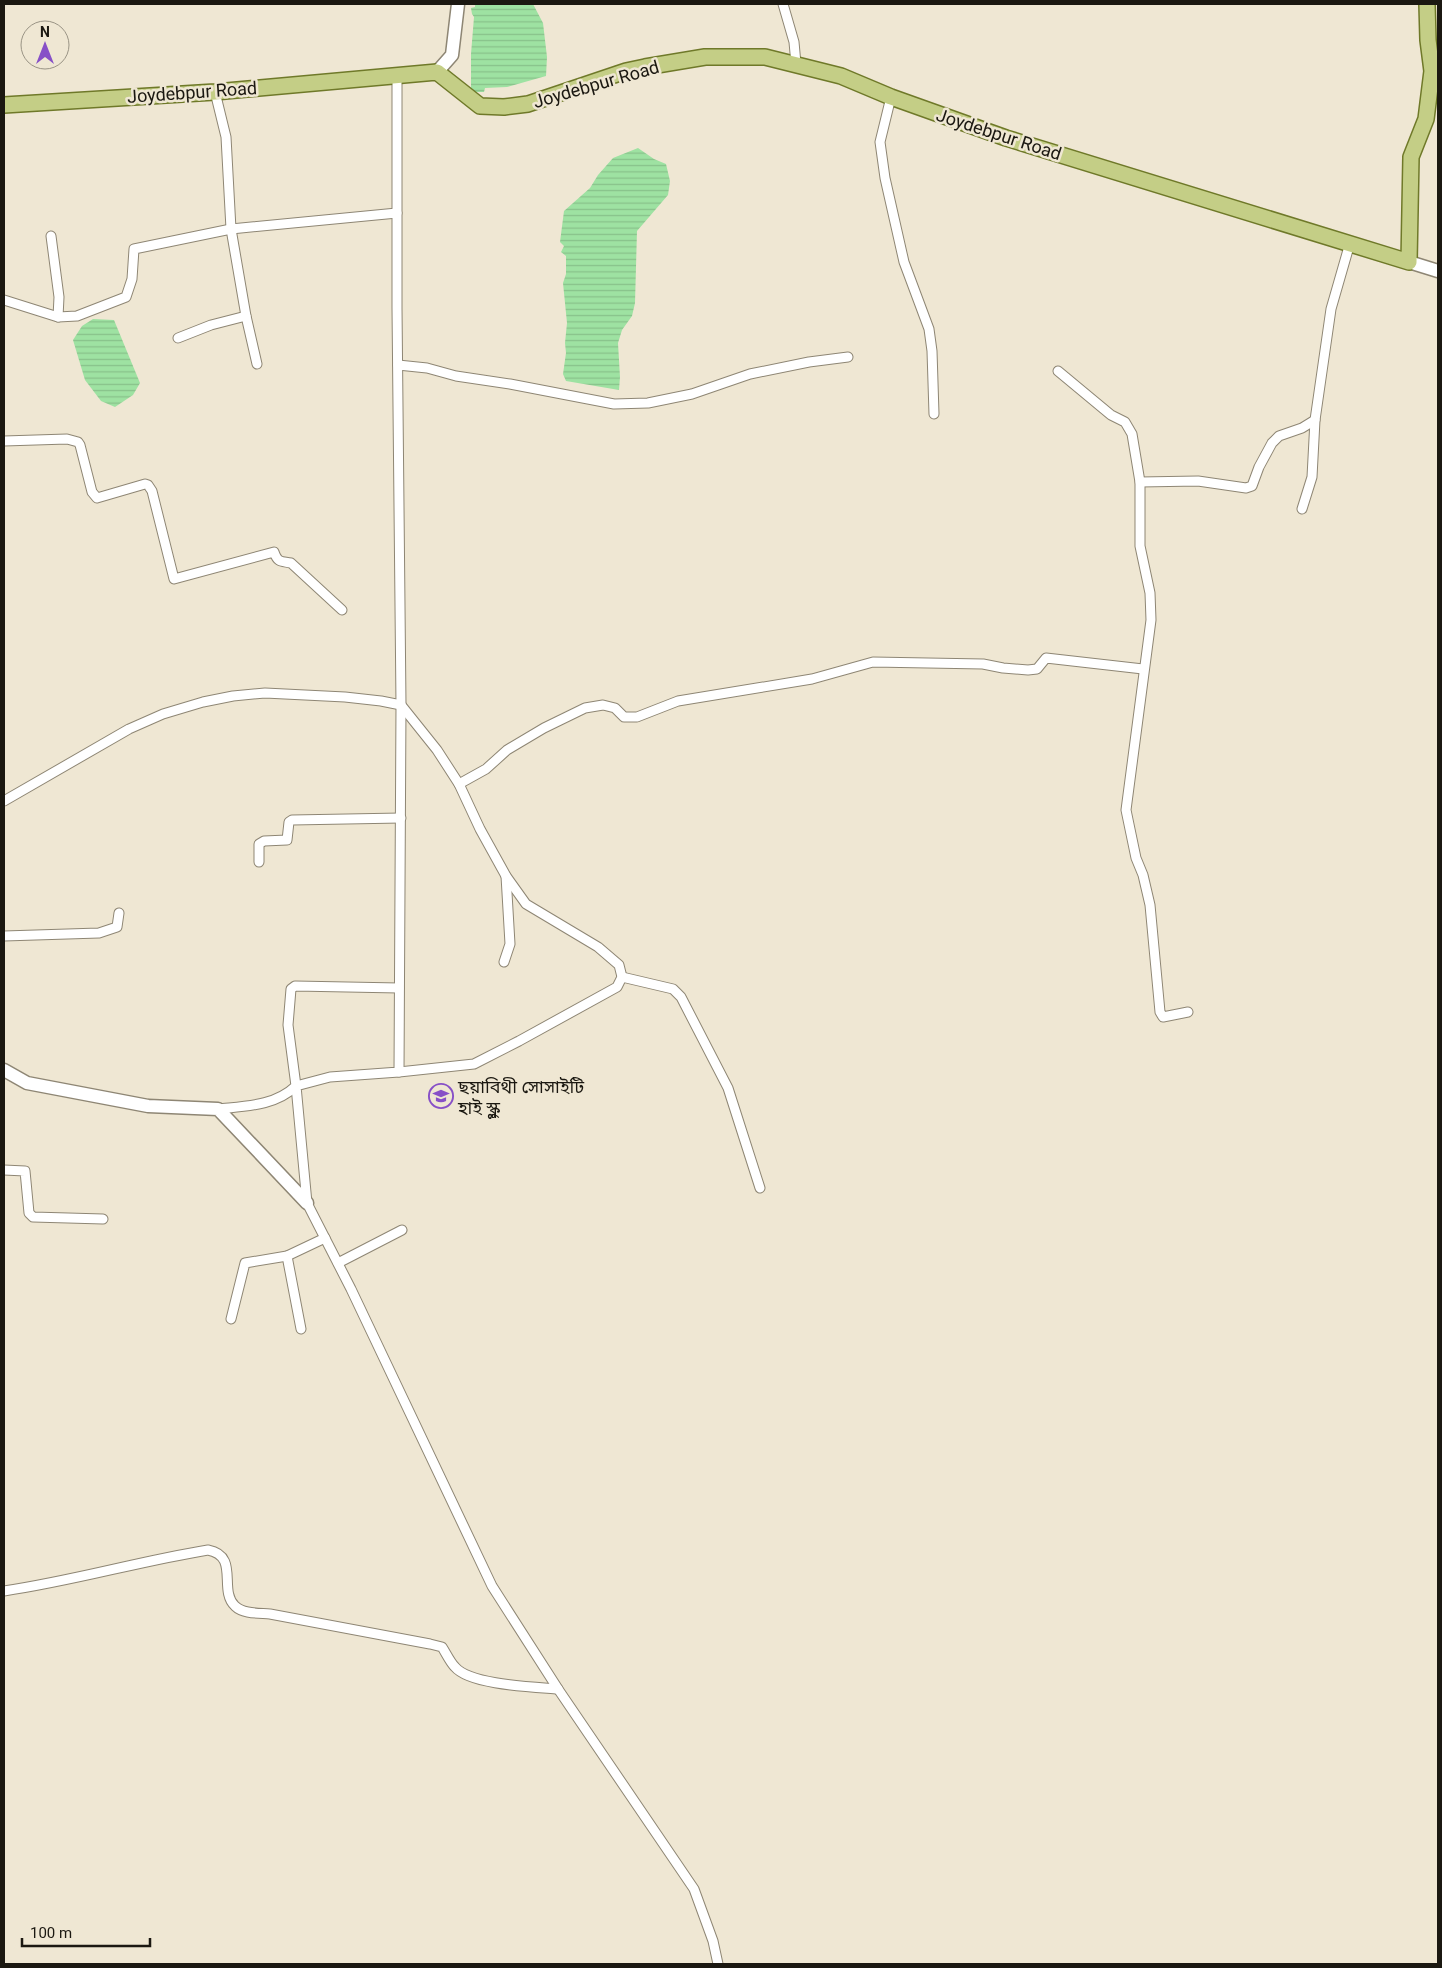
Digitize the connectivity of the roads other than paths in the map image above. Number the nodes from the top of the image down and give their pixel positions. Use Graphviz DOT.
graph roads {
  1 [pos="458,4"];
  2 [pos="783,4"];
  3 [pos="1427,4"];
  4 [pos="1433,40"];
  5 [pos="796,64"];
  6 [pos="437,72"];
  7 [pos="397,74"];
  8 [pos="215,92"];
  9 [pos="891,97"];
  10 [pos="4,105"];
  11 [pos="397,213"];
  12 [pos="231,228"];
  13 [pos="51,236"];
  14 [pos="1350,243"];
  15 [pos="1409,262"];
  16 [pos="1438,271"];
  17 [pos="4,300"];
  18 [pos="246,316"];
  19 [pos="58,317"];
  20 [pos="178,338"];
  21 [pos="848,357"];
  22 [pos="257,364"];
  23 [pos="398,365"];
  24 [pos="1058,371"];
  25 [pos="934,414"];
  26 [pos="1315,420"];
  27 [pos="4,441"];
  28 [pos="1140,482"];
  29 [pos="1302,509"];
  30 [pos="342,610"];
  31 [pos="1143,669"];
  32 [pos="401,705"];
  33 [pos="459,784"];
  34 [pos="4,800"];
  35 [pos="401,818"];
  36 [pos="259,862"];
  37 [pos="506,876"];
  38 [pos="119,913"];
  39 [pos="4,936"];
  40 [pos="504,962"];
  41 [pos="622,977"];
  42 [pos="400,988"];
  43 [pos="1188,1012"];
  44 [pos="4,1070"];
  45 [pos="399,1072"];
  46 [pos="296,1086"];
  47 [pos="218,1109"];
  48 [pos="4,1170"];
  49 [pos="760,1188"];
  50 [pos="307,1203"];
  51 [pos="103,1219"];
  52 [pos="402,1230"];
  53 [pos="325,1238"];
  54 [pos="287,1256"];
  55 [pos="338,1263"];
  56 [pos="231,1319"];
  57 [pos="301,1329"];
  58 [pos="4,1591"];
  59 [pos="558,1690"];
  60 [pos="718,1964"];
  1 -- 6 [label="main road"];
  2 -- 5 [label="street"];
  3 -- 4 [label="main road"];
  4 -- 15 [label="main road"];
  5 -- 6 [label="main road, Joydebpur Road"];
  5 -- 9 [label="main road, Joydebpur Road"];
  6 -- 7 [label="main road, Joydebpur Road"];
  7 -- 8 [label="main road, Joydebpur Road"];
  7 -- 11 [label="street"];
  8 -- 10 [label="main road, Joydebpur Road"];
  8 -- 12 [label="street"];
  9 -- 14 [label="main road, Joydebpur Road"];
  9 -- 25 [label="street"];
  11 -- 12 [label="street"];
  11 -- 23 [label="street"];
  12 -- 18 [label="street"];
  12 -- 19 [label="street"];
  13 -- 19 [label="street"];
  14 -- 15 [label="main road, Joydebpur Road"];
  14 -- 26 [label="street"];
  15 -- 16 [label="main road"];
  17 -- 19 [label="street"];
  18 -- 20 [label="street"];
  18 -- 22 [label="street"];
  21 -- 23 [label="street"];
  23 -- 32 [label="street"];
  24 -- 28 [label="street"];
  26 -- 28 [label="street"];
  26 -- 29 [label="street"];
  27 -- 30 [label="street"];
  28 -- 31 [label="street"];
  31 -- 33 [label="street"];
  31 -- 43 [label="street"];
  32 -- 33 [label="street"];
  32 -- 34 [label="street"];
  32 -- 35 [label="street"];
  33 -- 37 [label="street"];
  35 -- 36 [label="street"];
  35 -- 42 [label="street"];
  37 -- 40 [label="street"];
  37 -- 41 [label="street"];
  38 -- 39 [label="street"];
  41 -- 45 [label="street"];
  41 -- 49 [label="street"];
  42 -- 45 [label="street"];
  42 -- 46 [label="street"];
  44 -- 47 [label="main road"];
  45 -- 46 [label="street"];
  46 -- 47 [label="street"];
  46 -- 50 [label="street"];
  47 -- 50 [label="main road"];
  48 -- 51 [label="street"];
  50 -- 53 [label="street"];
  52 -- 55 [label="street"];
  53 -- 54 [label="street"];
  53 -- 55 [label="street"];
  54 -- 56 [label="street"];
  54 -- 57 [label="street"];
  55 -- 59 [label="street"];
  58 -- 59 [label="street"];
  59 -- 60 [label="street"];
}
